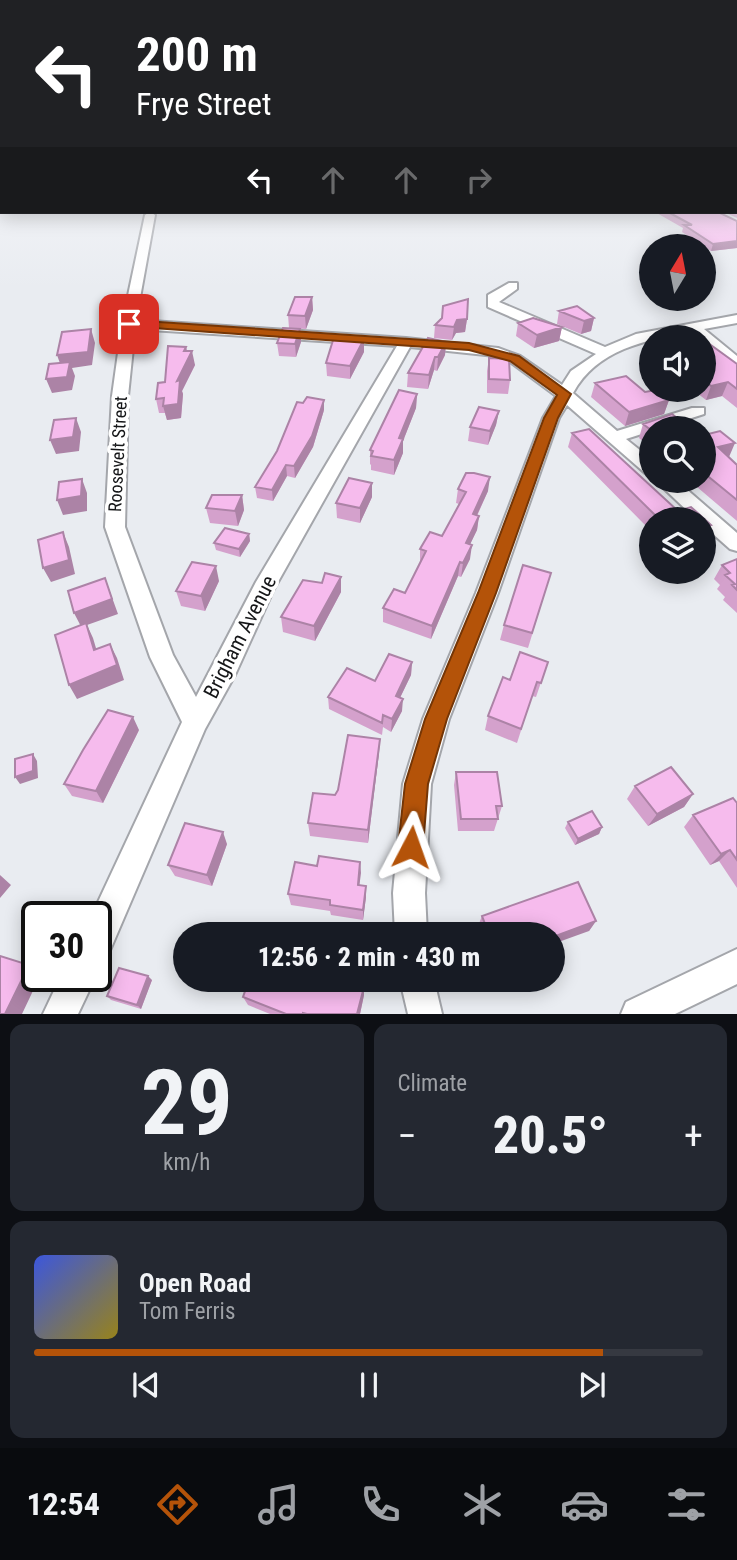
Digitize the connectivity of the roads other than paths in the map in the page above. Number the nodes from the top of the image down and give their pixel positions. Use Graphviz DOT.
graph roads {
  1 [pos="150,215"];
  2 [pos="513,286"];
  3 [pos="737,319"];
  4 [pos="129,324"];
  5 [pos="704,325"];
  6 [pos="639,337"];
  7 [pos="406,342"];
  8 [pos="716,346"];
  9 [pos="606,353"];
  10 [pos="737,363"];
  11 [pos="564,394"];
  12 [pos="698,411"];
  13 [pos="614,437"];
  14 [pos="639,459"];
  15 [pos="679,493"];
  16 [pos="737,544"];
  17 [pos="195,722"];
  18 [pos="112,907"];
  19 [pos="410,922"];
  20 [pos="737,966"];
  21 [pos="71,992"];
  22 [pos="420,992"];
  23 [pos="60,1014"];
  24 [pos="425,1014"];
  25 [pos="638,1014"];
  1 -- 4 [label="street, Roosevelt Street"];
  2 -- 9 [label="street"];
  3 -- 5 [label="street"];
  4 -- 7 [label="street"];
  4 -- 17 [label="street, Roosevelt Street"];
  6 -- 9 [label="street"];
  7 -- 11 [label="street"];
  7 -- 17 [label="street, Brigham Avenue"];
  8 -- 10 [label="street"];
  9 -- 11 [label="street"];
  11 -- 13 [label="street"];
  11 -- 19 [label="street"];
  12 -- 13 [label="street"];
  13 -- 14 [label="street"];
  15 -- 16 [label="street"];
  17 -- 18 [label="street, Brigham Avenue"];
  20 -- 25 [label="street"];
  21 -- 23 [label="street"];
  22 -- 24 [label="street"];
}
